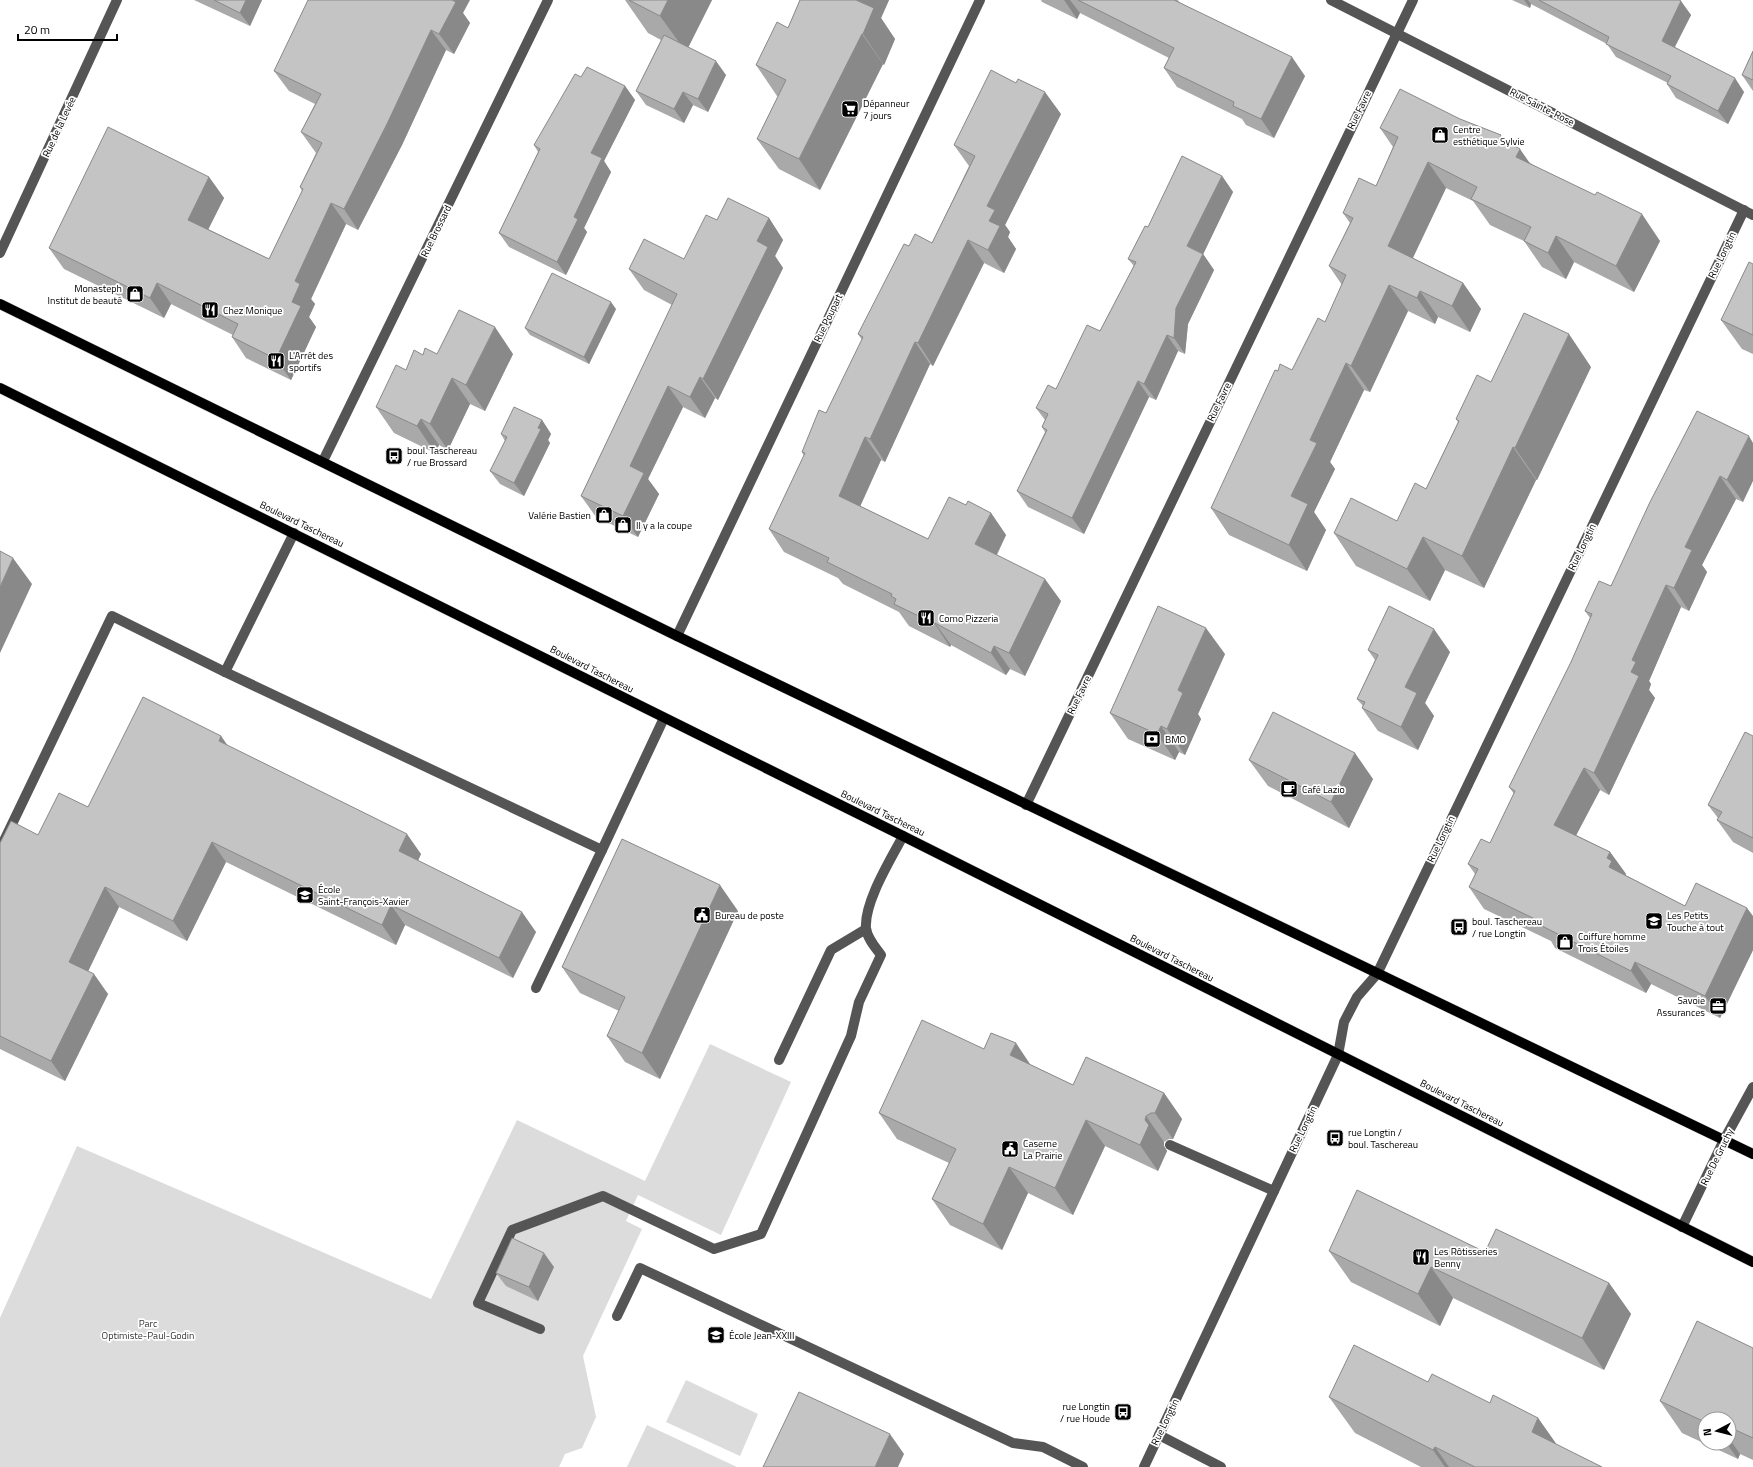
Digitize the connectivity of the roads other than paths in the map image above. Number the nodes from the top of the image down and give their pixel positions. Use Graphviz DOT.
graph roads {
  1 [pos="117,0"];
  2 [pos="548,0"];
  3 [pos="980,0"];
  4 [pos="1331,0"];
  5 [pos="1413,0"];
  6 [pos="1397,33"];
  7 [pos="1744,210"];
  8 [pos="1753,215"];
  9 [pos="0,253"];
  10 [pos="0,304"];
  11 [pos="0,388"];
  12 [pos="324,462"];
  13 [pos="294,533"];
  14 [pos="677,636"];
  15 [pos="225,672"];
  16 [pos="664,718"];
  17 [pos="1026,805"];
  18 [pos="903,836"];
  19 [pos="0,849"];
  20 [pos="602,850"];
  21 [pos="866,929"];
  22 [pos="1377,974"];
  23 [pos="536,988"];
  24 [pos="1338,1055"];
  25 [pos="779,1060"];
  26 [pos="1753,1087"];
  27 [pos="1724,1140"];
  28 [pos="1170,1145"];
  29 [pos="1753,1154"];
  30 [pos="1274,1191"];
  31 [pos="1682,1227"];
  32 [pos="1753,1262"];
  33 [pos="617,1316"];
  34 [pos="540,1329"];
  35 [pos="1158,1435"];
  36 [pos="1083,1467"];
  37 [pos="1144,1467"];
  38 [pos="1221,1467"];
  1 -- 9 [label="street, Rue de la Levée"];
  2 -- 12 [label="street, Rue Brossard"];
  3 -- 14 [label="street, Rue Poupart"];
  4 -- 6 [label="street, Rue Sainte-Rose"];
  5 -- 6 [label="street, Rue Favre"];
  6 -- 7 [label="street, Rue Sainte-Rose"];
  6 -- 17 [label="street, Rue Favre"];
  7 -- 8 [label="street, Rue Sainte-Rose"];
  7 -- 22 [label="street, Rue Longtin"];
  10 -- 12 [label="main road"];
  11 -- 13 [label="main road, Boulevard Taschereau"];
  12 -- 14 [label="main road"];
  13 -- 15 [label="street"];
  13 -- 16 [label="main road, Boulevard Taschereau"];
  14 -- 17 [label="main road"];
  15 -- 19 [label="street"];
  15 -- 20 [label="street"];
  16 -- 18 [label="main road, Boulevard Taschereau"];
  16 -- 20 [label="street"];
  17 -- 22 [label="main road"];
  18 -- 21 [label="street"];
  18 -- 24 [label="main road, Boulevard Taschereau"];
  20 -- 23 [label="street"];
  21 -- 25 [label="street"];
  21 -- 34 [label="street"];
  22 -- 24 [label="street, Rue Longtin"];
  22 -- 27 [label="main road"];
  24 -- 30 [label="street, Rue Longtin"];
  24 -- 31 [label="main road, Boulevard Taschereau"];
  26 -- 27 [label="street, Rue De Gruchy"];
  27 -- 29 [label="main road"];
  27 -- 31 [label="street, Rue De Gruchy"];
  28 -- 30 [label="street"];
  30 -- 35 [label="street, Rue Longtin"];
  31 -- 32 [label="main road, Boulevard Taschereau"];
  33 -- 36 [label="street"];
  35 -- 37 [label="street, Rue Longtin"];
  35 -- 38 [label="street"];
}
